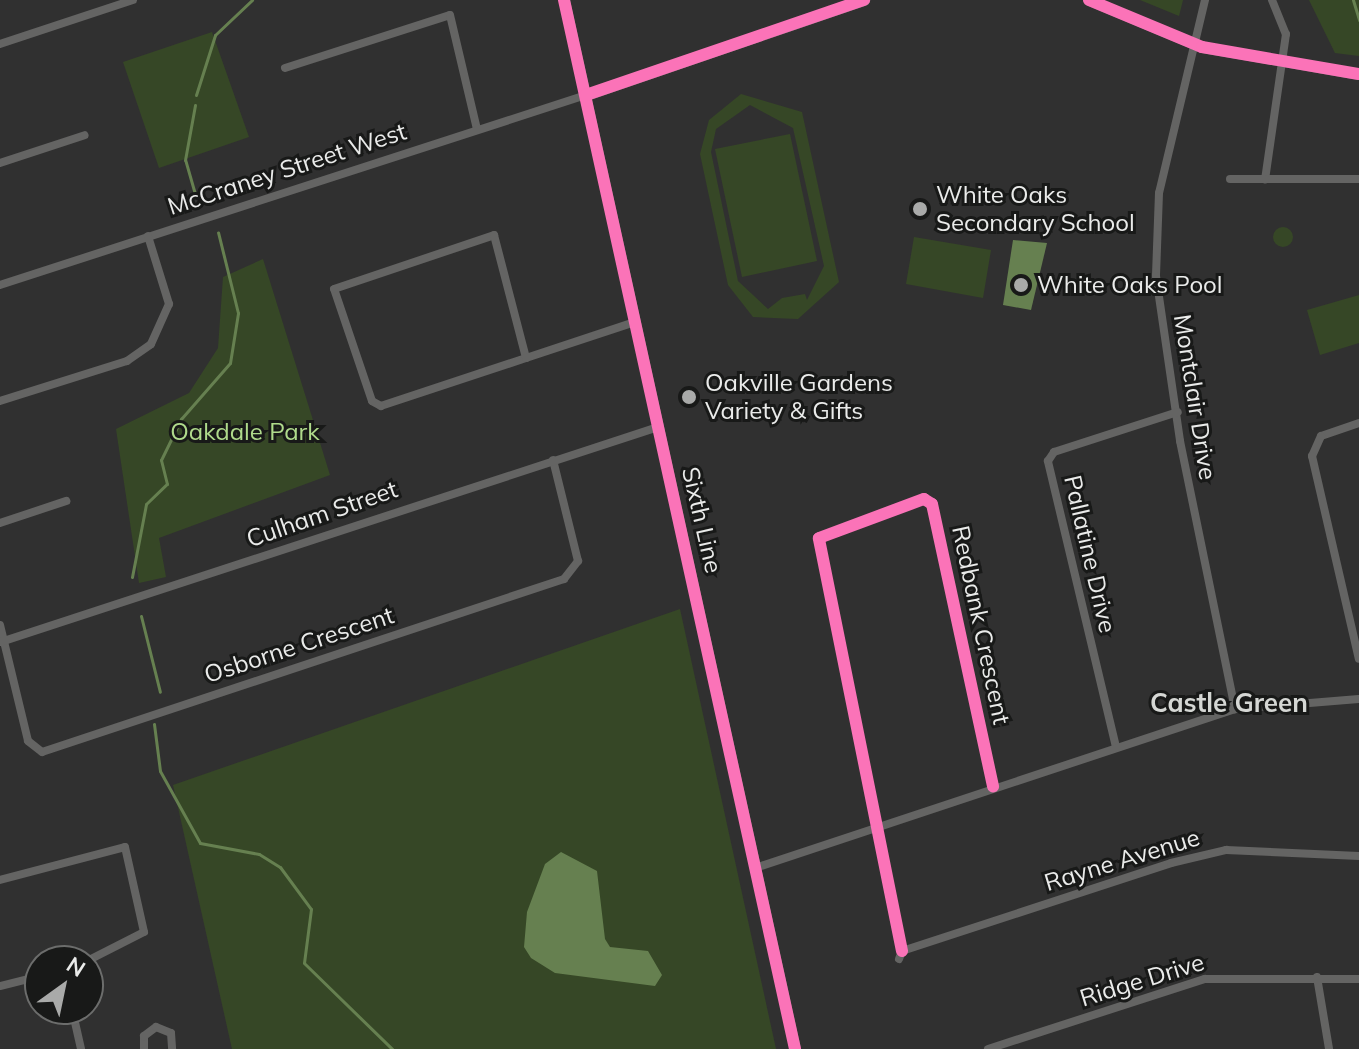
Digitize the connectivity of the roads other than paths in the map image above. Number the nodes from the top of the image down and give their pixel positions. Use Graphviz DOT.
graph roads {
  1 [pos="133,0"];
  2 [pos="564,0"];
  3 [pos="864,0"];
  4 [pos="1089,0"];
  5 [pos="1205,0"];
  6 [pos="1272,0"];
  7 [pos="1191,43"];
  8 [pos="0,44"];
  9 [pos="1285,63"];
  10 [pos="285,68"];
  11 [pos="1359,74"];
  12 [pos="586,95"];
  13 [pos="477,129"];
  14 [pos="85,135"];
  15 [pos="0,163"];
  16 [pos="1230,179"];
  17 [pos="1265,179"];
  18 [pos="1359,179"];
  19 [pos="148,236"];
  20 [pos="0,285"];
  21 [pos="635,322"];
  22 [pos="526,358"];
  23 [pos="0,401"];
  24 [pos="1178,412"];
  25 [pos="1359,423"];
  26 [pos="658,427"];
  27 [pos="553,460"];
  28 [pos="66,501"];
  29 [pos="0,523"];
  30 [pos="0,625"];
  31 [pos="2,641"];
  32 [pos="1359,659"];
  33 [pos="1359,699"];
  34 [pos="1235,709"];
  35 [pos="1116,747"];
  36 [pos="993,787"];
  37 [pos="877,826"];
  38 [pos="1359,856"];
  39 [pos="755,868"];
  40 [pos="0,880"];
  41 [pos="104,952"];
  42 [pos="1317,977"];
  43 [pos="1359,979"];
  44 [pos="24,980"];
  45 [pos="0,986"];
  46 [pos="76,1025"];
  47 [pos="81,1049"];
  48 [pos="144,1049"];
  49 [pos="172,1049"];
  50 [pos="795,1049"];
  51 [pos="988,1049"];
  52 [pos="1329,1049"];
  1 -- 8 [label="street"];
  2 -- 12 [label="street, Sixth Line"];
  3 -- 12 [label="street"];
  4 -- 7 [label="street"];
  5 -- 7 [label="street, Montclair Drive"];
  6 -- 9 [label="street"];
  7 -- 9 [label="street"];
  7 -- 24 [label="street, Montclair Drive"];
  9 -- 11 [label="street"];
  9 -- 17 [label="street"];
  10 -- 13 [label="street"];
  12 -- 13 [label="street, McCraney Street West"];
  12 -- 21 [label="street, Sixth Line"];
  13 -- 19 [label="street, McCraney Street West"];
  14 -- 15 [label="street"];
  16 -- 17 [label="street"];
  17 -- 18 [label="street"];
  19 -- 20 [label="street, McCraney Street West"];
  19 -- 23 [label="street"];
  21 -- 22 [label="street"];
  21 -- 26 [label="street, Sixth Line"];
  22 -- 22 [label="street"];
  24 -- 34 [label="street, Montclair Drive"];
  24 -- 35 [label="street, Pallatine Drive"];
  25 -- 32 [label="street"];
  26 -- 27 [label="street, Culham Street"];
  26 -- 39 [label="street, Sixth Line"];
  27 -- 31 [label="street, Culham Street"];
  27 -- 31 [label="street, Osborne Crescent"];
  28 -- 29 [label="street"];
  30 -- 31 [label="street"];
  33 -- 34 [label="street"];
  34 -- 35 [label="street"];
  35 -- 36 [label="street"];
  36 -- 37 [label="street"];
  36 -- 37 [label="street, Redbank Crescent"];
  37 -- 38 [label="street, Rayne Avenue"];
  37 -- 39 [label="street"];
  39 -- 50 [label="street, Sixth Line"];
  40 -- 41 [label="street"];
  42 -- 43 [label="street, Ridge Drive"];
  42 -- 51 [label="street, Ridge Drive"];
  42 -- 52 [label="street"];
  44 -- 45 [label="street"];
  46 -- 47 [label="street"];
  48 -- 49 [label="street"];
}
